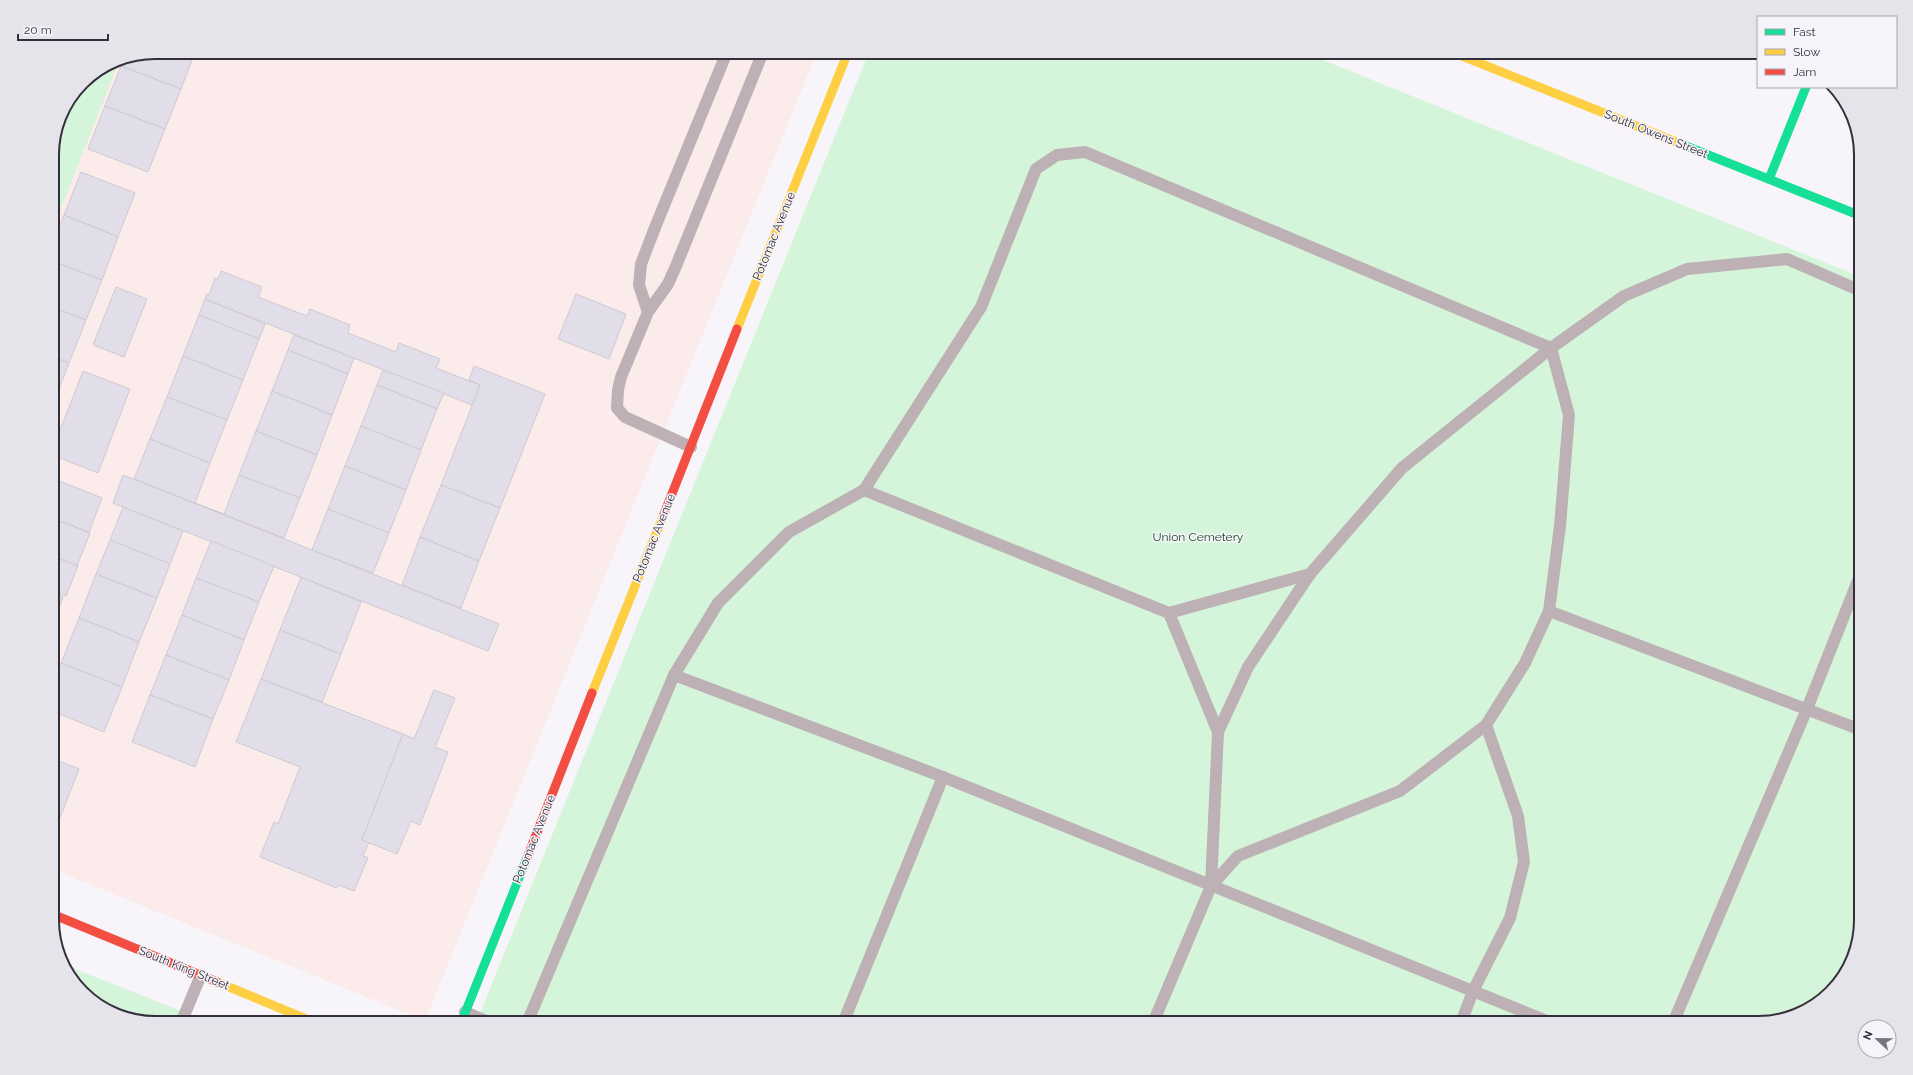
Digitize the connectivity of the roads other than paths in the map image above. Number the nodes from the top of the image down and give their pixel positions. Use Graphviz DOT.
graph roads {
  1 [pos="723,59"];
  2 [pos="760,59"];
  3 [pos="845,59"];
  4 [pos="1469,59"];
  5 [pos="1806,88"];
  6 [pos="1769,179"];
  7 [pos="1854,213"];
  8 [pos="1854,288"];
  9 [pos="648,312"];
  10 [pos="1551,348"];
  11 [pos="690,447"];
  12 [pos="864,490"];
  13 [pos="1310,574"];
  14 [pos="1854,590"];
  15 [pos="1549,610"];
  16 [pos="1169,613"];
  17 [pos="674,675"];
  18 [pos="1807,708"];
  19 [pos="1486,725"];
  20 [pos="1854,727"];
  21 [pos="1218,732"];
  22 [pos="943,777"];
  23 [pos="1211,886"];
  24 [pos="59,917"];
  25 [pos="200,975"];
  26 [pos="1473,991"];
  27 [pos="184,1016"];
  28 [pos="299,1016"];
  29 [pos="464,1016"];
  30 [pos="529,1016"];
  31 [pos="846,1016"];
  32 [pos="1156,1016"];
  33 [pos="1464,1016"];
  34 [pos="1535,1016"];
  35 [pos="1676,1016"];
  1 -- 9 [label="lane"];
  2 -- 9 [label="lane"];
  3 -- 11 [label="street, Potomac Avenue"];
  4 -- 6 [label="street, South Owens Street"];
  5 -- 6 [label="street"];
  6 -- 7 [label="street, South Owens Street"];
  8 -- 10 [label="lane"];
  9 -- 11 [label="lane"];
  10 -- 12 [label="lane"];
  10 -- 13 [label="lane"];
  10 -- 15 [label="lane"];
  11 -- 29 [label="street, Potomac Avenue"];
  12 -- 16 [label="lane"];
  12 -- 17 [label="lane"];
  13 -- 16 [label="lane"];
  13 -- 21 [label="lane"];
  14 -- 18 [label="lane"];
  15 -- 18 [label="lane"];
  15 -- 19 [label="lane"];
  16 -- 21 [label="lane"];
  17 -- 22 [label="lane"];
  17 -- 30 [label="lane"];
  18 -- 20 [label="lane"];
  18 -- 35 [label="lane"];
  19 -- 23 [label="lane"];
  19 -- 26 [label="lane"];
  21 -- 23 [label="lane"];
  22 -- 23 [label="lane"];
  22 -- 31 [label="lane"];
  23 -- 26 [label="lane"];
  23 -- 32 [label="lane"];
  24 -- 25 [label="street, South King Street"];
  25 -- 27 [label="lane"];
  25 -- 28 [label="street, South King Street"];
  26 -- 33 [label="lane"];
  26 -- 34 [label="lane"];
}
